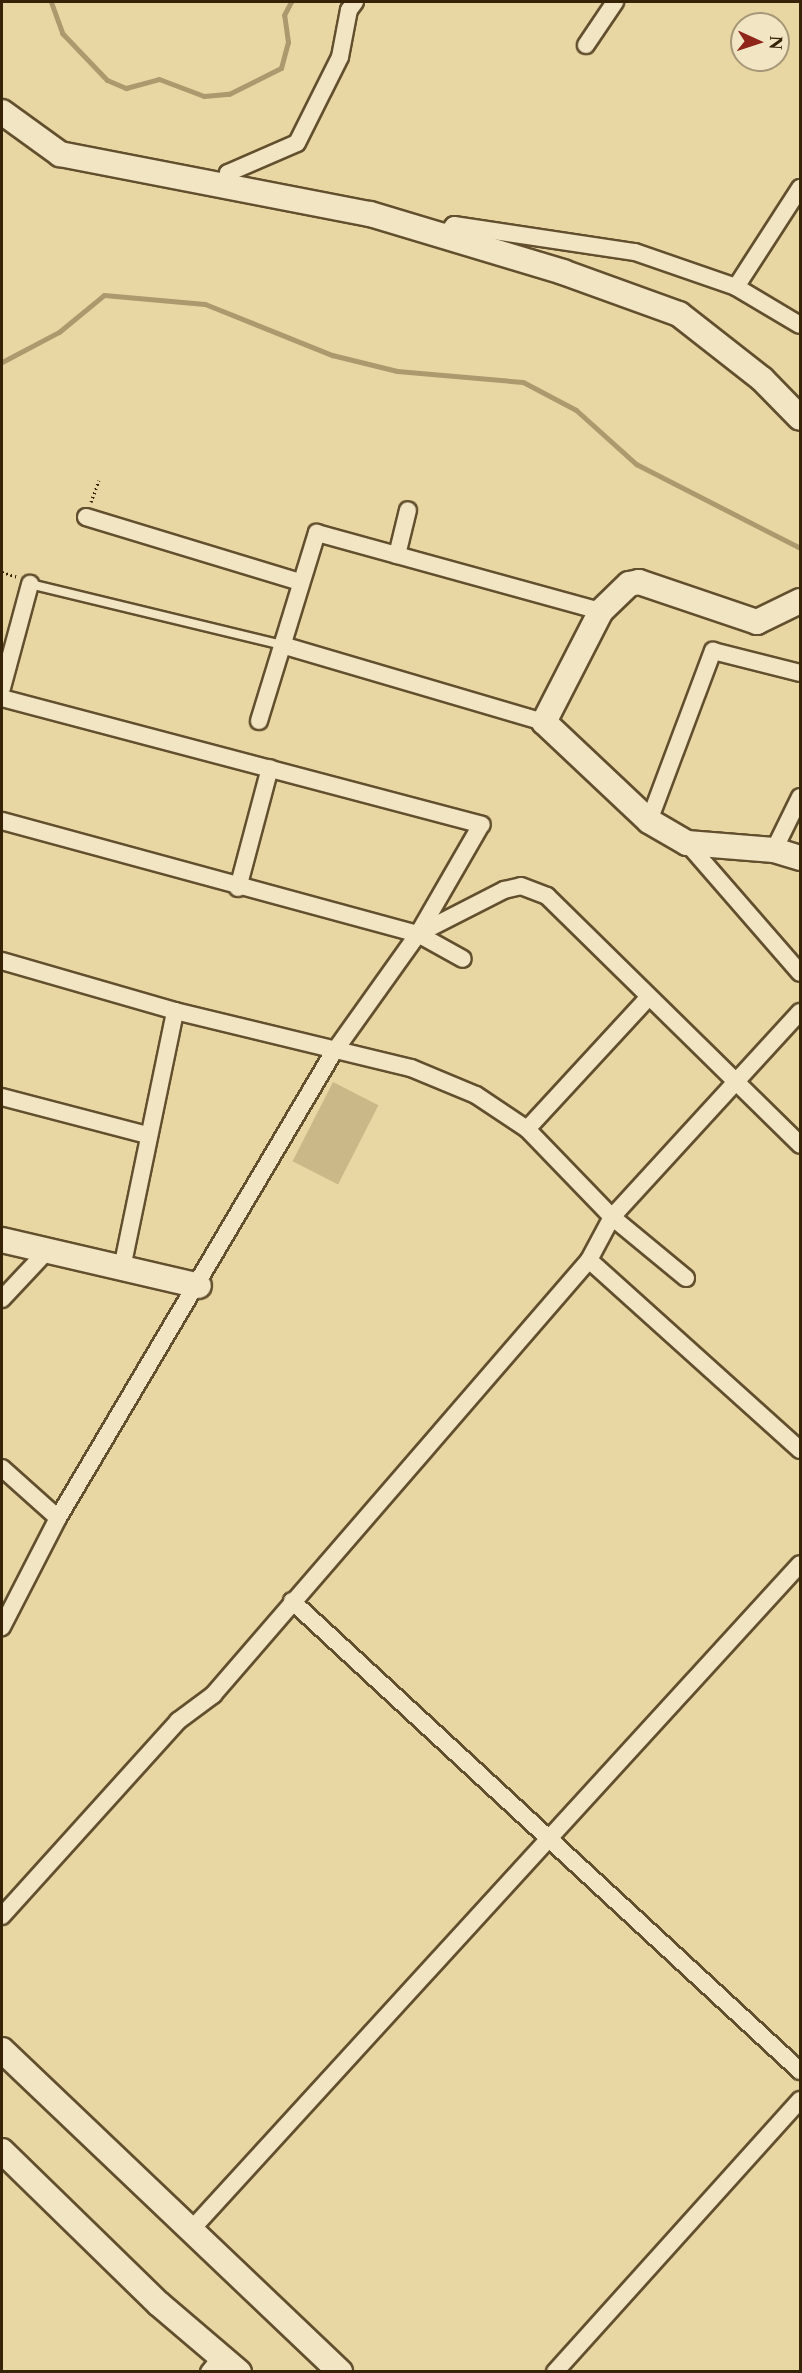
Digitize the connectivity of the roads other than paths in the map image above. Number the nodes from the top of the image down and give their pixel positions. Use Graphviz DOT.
graph roads {
  1 [pos="355,2"];
  2 [pos="615,2"];
  3 [pos="586,45"];
  4 [pos="2,112"];
  5 [pos="226,183"];
  6 [pos="801,188"];
  7 [pos="445,236"];
  8 [pos="736,287"];
  9 [pos="801,325"];
  10 [pos="801,418"];
  11 [pos="408,510"];
  12 [pos="86,517"];
  13 [pos="397,555"];
  14 [pos="300,582"];
  15 [pos="30,584"];
  16 [pos="801,601"];
  17 [pos="601,611"];
  18 [pos="282,645"];
  19 [pos="801,673"];
  20 [pos="2,688"];
  21 [pos="2,698"];
  22 [pos="259,721"];
  23 [pos="544,722"];
  24 [pos="270,768"];
  25 [pos="801,797"];
  26 [pos="2,821"];
  27 [pos="649,821"];
  28 [pos="687,843"];
  29 [pos="774,850"];
  30 [pos="801,858"];
  31 [pos="238,888"];
  32 [pos="418,934"];
  33 [pos="463,959"];
  34 [pos="2,961"];
  35 [pos="801,973"];
  36 [pos="647,999"];
  37 [pos="175,1011"];
  38 [pos="801,1012"];
  39 [pos="333,1053"];
  40 [pos="735,1082"];
  41 [pos="2,1097"];
  42 [pos="527,1129"];
  43 [pos="147,1136"];
  44 [pos="801,1145"];
  45 [pos="612,1217"];
  46 [pos="2,1240"];
  47 [pos="46,1252"];
  48 [pos="589,1260"];
  49 [pos="122,1268"];
  50 [pos="686,1278"];
  51 [pos="198,1286"];
  52 [pos="2,1299"];
  53 [pos="801,1450"];
  54 [pos="2,1468"];
  55 [pos="58,1518"];
  56 [pos="801,1564"];
  57 [pos="292,1601"];
  58 [pos="2,1627"];
  59 [pos="547,1840"];
  60 [pos="2,1916"];
  61 [pos="2,2050"];
  62 [pos="801,2071"];
  63 [pos="801,2100"];
  64 [pos="2,2151"];
  65 [pos="191,2230"];
  66 [pos="223,2366"];
  67 [pos="340,2372"];
  68 [pos="555,2372"];
  1 -- 5 [label="street"];
  2 -- 3 [label="street"];
  4 -- 5 [label="street"];
  5 -- 7 [label="street"];
  6 -- 8 [label="street"];
  7 -- 8 [label="street"];
  7 -- 10 [label="street"];
  8 -- 9 [label="street"];
  11 -- 13 [label="street"];
  12 -- 14 [label="street"];
  13 -- 14 [label="street"];
  13 -- 17 [label="street"];
  14 -- 18 [label="street"];
  15 -- 18 [label="lane"];
  15 -- 20 [label="street"];
  16 -- 17 [label="street"];
  17 -- 23 [label="street"];
  18 -- 22 [label="street"];
  18 -- 23 [label="street"];
  19 -- 27 [label="street"];
  21 -- 24 [label="street"];
  23 -- 27 [label="street"];
  24 -- 31 [label="street"];
  24 -- 32 [label="street"];
  25 -- 29 [label="street"];
  26 -- 31 [label="street"];
  27 -- 28 [label="street"];
  28 -- 29 [label="street"];
  28 -- 35 [label="street"];
  29 -- 30 [label="street"];
  31 -- 32 [label="street"];
  32 -- 33 [label="street"];
  32 -- 36 [label="street"];
  32 -- 39 [label="street"];
  34 -- 37 [label="street"];
  36 -- 40 [label="street"];
  36 -- 42 [label="street"];
  37 -- 39 [label="street"];
  37 -- 43 [label="street"];
  38 -- 40 [label="street"];
  39 -- 42 [label="street"];
  39 -- 51 [label="street"];
  40 -- 44 [label="street"];
  40 -- 45 [label="street"];
  41 -- 43 [label="street"];
  42 -- 45 [label="street"];
  43 -- 49 [label="street"];
  45 -- 48 [label="street"];
  45 -- 50 [label="street"];
  46 -- 47 [label="street"];
  47 -- 49 [label="street"];
  47 -- 52 [label="street"];
  48 -- 53 [label="street"];
  48 -- 57 [label="street"];
  49 -- 51 [label="street"];
  51 -- 55 [label="street"];
  54 -- 55 [label="street"];
  55 -- 58 [label="street"];
  56 -- 59 [label="street"];
  57 -- 59 [label="street"];
  57 -- 60 [label="street"];
  59 -- 62 [label="street"];
  59 -- 65 [label="street"];
  61 -- 65 [label="street"];
  63 -- 68 [label="street"];
  64 -- 66 [label="street"];
  65 -- 67 [label="street"];
}
